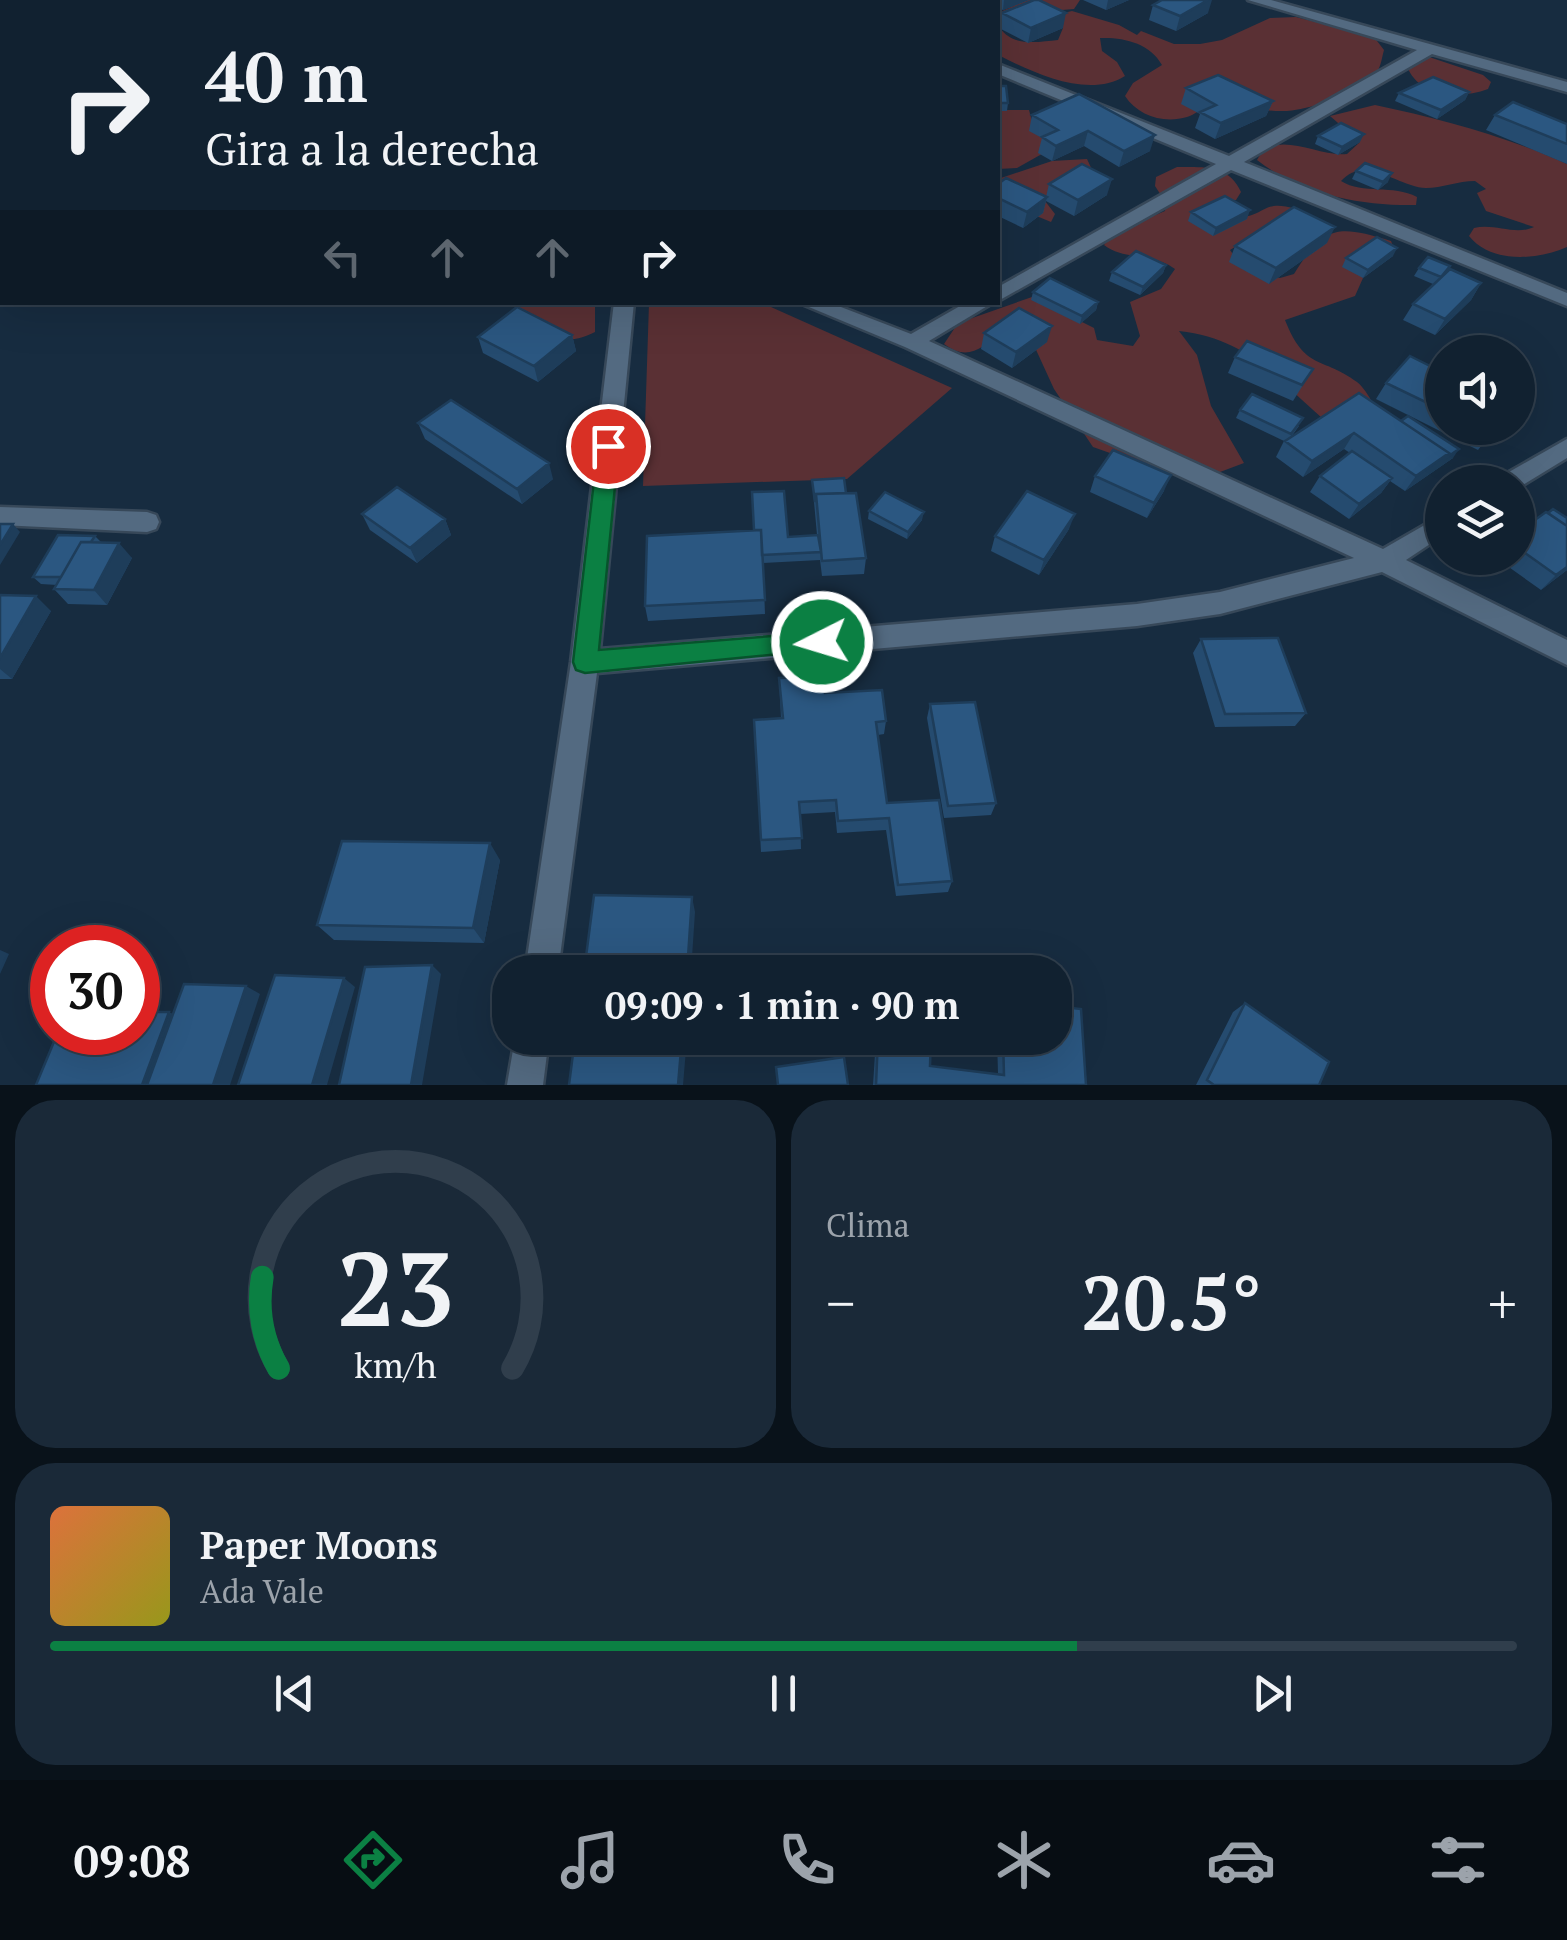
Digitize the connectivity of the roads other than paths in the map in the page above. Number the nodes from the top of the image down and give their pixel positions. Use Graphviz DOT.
graph roads {
  1 [pos="1255,0"];
  2 [pos="1430,49"];
  3 [pos="1000,70"];
  4 [pos="1567,87"];
  5 [pos="1232,164"];
  6 [pos="1000,294"];
  7 [pos="1567,300"];
  8 [pos="624,305"];
  9 [pos="816,305"];
  10 [pos="979,305"];
  11 [pos="912,342"];
  12 [pos="1567,447"];
  13 [pos="1535,467"];
  14 [pos="0,516"];
  15 [pos="146,522"];
  16 [pos="1425,535"];
  17 [pos="1384,561"];
  18 [pos="1567,653"];
  19 [pos="585,662"];
  20 [pos="543,955"];
  21 [pos="529,1055"];
  22 [pos="525,1085"];
  1 -- 2 [label="street"];
  2 -- 4 [label="street"];
  2 -- 5 [label="street"];
  3 -- 5 [label="street"];
  5 -- 6 [label="street"];
  5 -- 7 [label="street"];
  8 -- 19 [label="street"];
  9 -- 11 [label="street"];
  10 -- 11 [label="street"];
  11 -- 17 [label="street"];
  12 -- 13 [label="street"];
  14 -- 15 [label="street"];
  16 -- 17 [label="street"];
  17 -- 18 [label="street"];
  17 -- 19 [label="street"];
  19 -- 20 [label="street"];
  21 -- 22 [label="street"];
}
